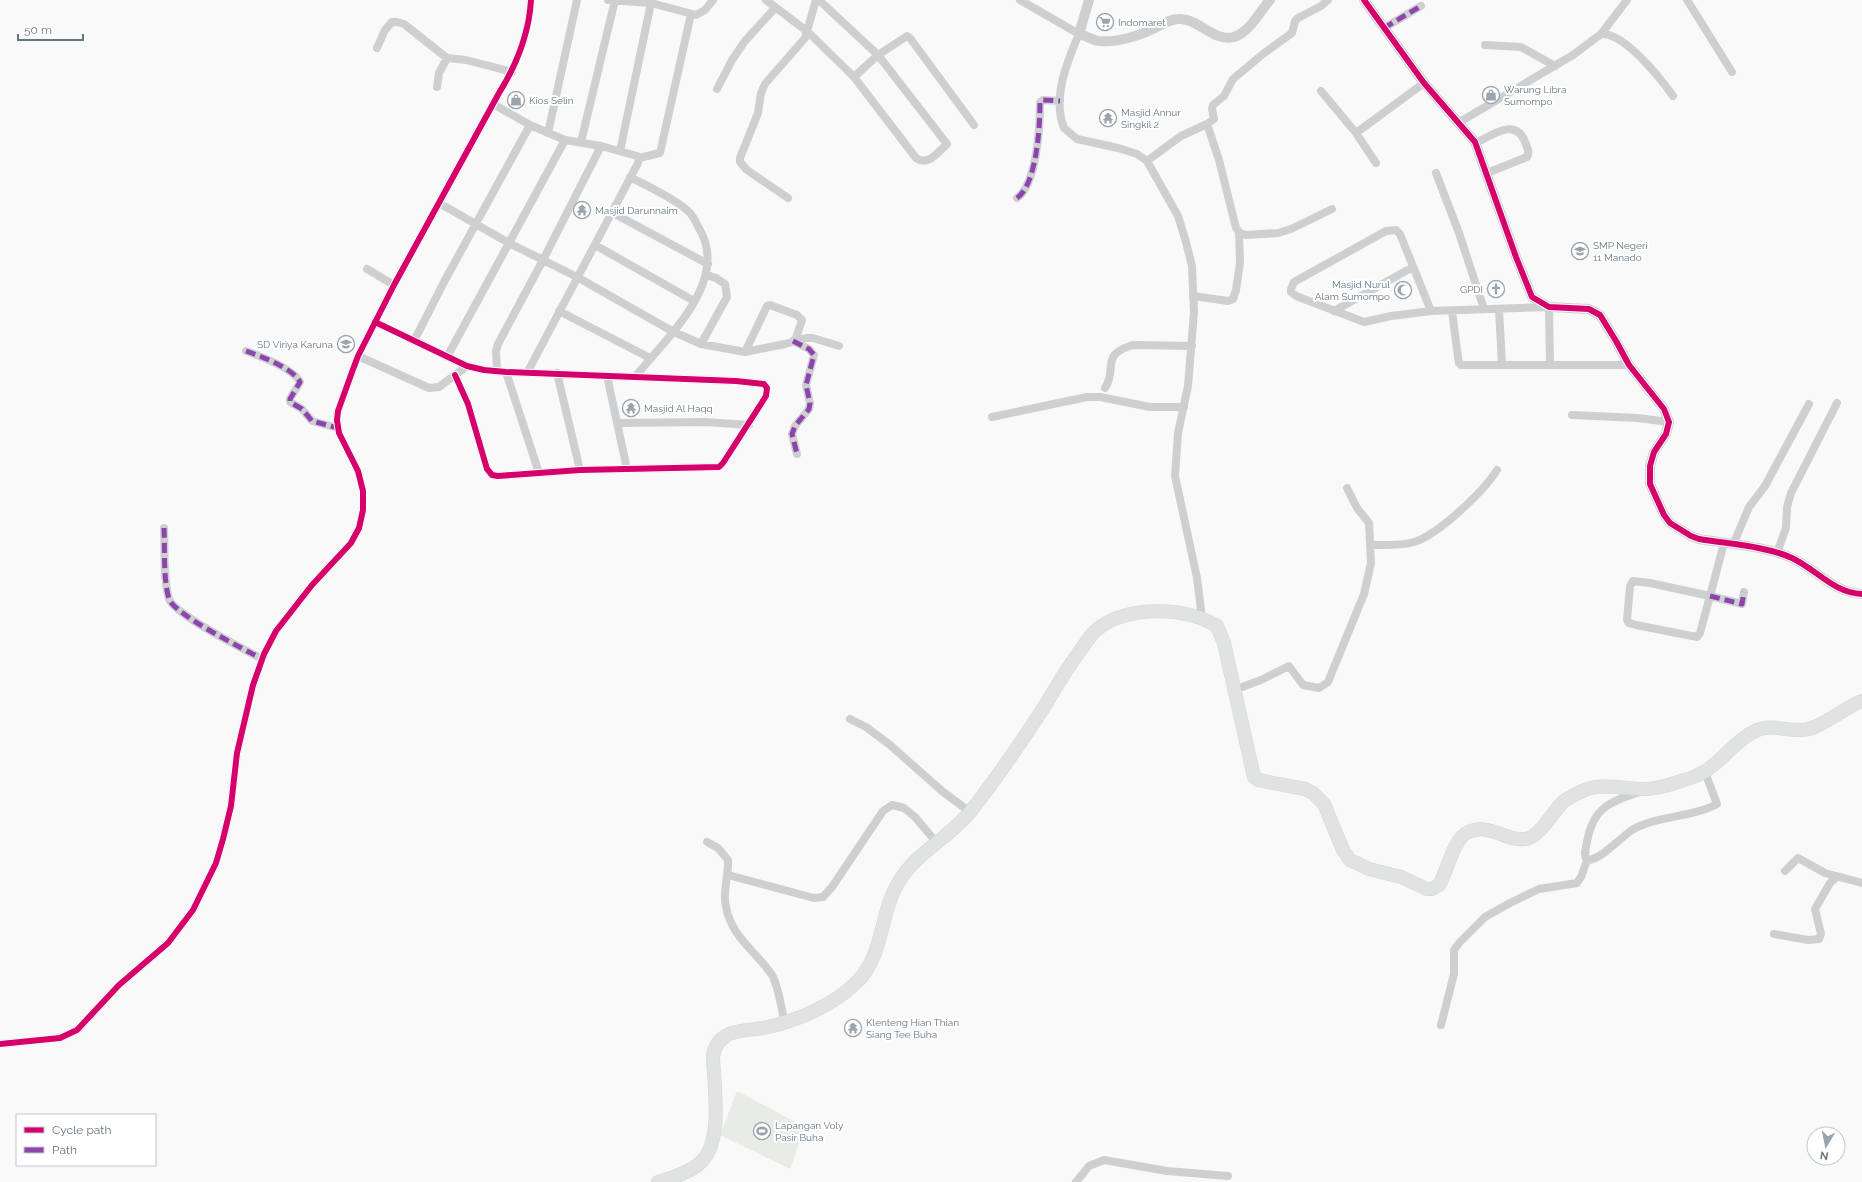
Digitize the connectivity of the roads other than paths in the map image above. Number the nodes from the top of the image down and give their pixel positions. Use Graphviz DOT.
graph roads {
  1 [pos="531,0"];
  2 [pos="577,0"];
  3 [pos="608,0"];
  4 [pos="615,0"];
  5 [pos="713,0"];
  6 [pos="766,0"];
  7 [pos="817,0"];
  8 [pos="1020,0"];
  9 [pos="1089,0"];
  10 [pos="1270,0"];
  11 [pos="1328,0"];
  12 [pos="1364,0"];
  13 [pos="1627,0"];
  14 [pos="1692,2"];
  15 [pos="651,3"];
  16 [pos="1421,6"];
  17 [pos="775,8"];
  18 [pos="691,14"];
  19 [pos="1384,28"];
  20 [pos="808,32"];
  21 [pos="1079,34"];
  22 [pos="1601,34"];
  23 [pos="1485,45"];
  24 [pos="377,48"];
  25 [pos="878,56"];
  26 [pos="447,58"];
  27 [pos="1555,66"];
  28 [pos="512,72"];
  29 [pos="1732,72"];
  30 [pos="854,77"];
  31 [pos="1424,83"];
  32 [pos="437,87"];
  33 [pos="717,89"];
  34 [pos="1321,91"];
  35 [pos="1673,96"];
  36 [pos="1060,101"];
  37 [pos="493,104"];
  38 [pos="1458,123"];
  39 [pos="1207,124"];
  40 [pos="530,125"];
  41 [pos="974,125"];
  42 [pos="1356,133"];
  43 [pos="548,134"];
  44 [pos="565,140"];
  45 [pos="581,142"];
  46 [pos="1476,143"];
  47 [pos="601,146"];
  48 [pos="620,151"];
  49 [pos="639,158"];
  50 [pos="1147,161"];
  51 [pos="1376,163"];
  52 [pos="1436,173"];
  53 [pos="1487,173"];
  54 [pos="630,177"];
  55 [pos="788,198"];
  56 [pos="1017,198"];
  57 [pos="439,203"];
  58 [pos="1332,209"];
  59 [pos="611,212"];
  60 [pos="476,224"];
  61 [pos="1239,232"];
  62 [pos="509,243"];
  63 [pos="595,245"];
  64 [pos="543,260"];
  65 [pos="708,264"];
  66 [pos="1413,267"];
  67 [pos="367,269"];
  68 [pos="707,275"];
  69 [pos="577,277"];
  70 [pos="394,285"];
  71 [pos="1194,296"];
  72 [pos="694,301"];
  73 [pos="1549,307"];
  74 [pos="1484,309"];
  75 [pos="1499,309"];
  76 [pos="559,311"];
  77 [pos="1334,311"];
  78 [pos="1431,311"];
  79 [pos="1452,311"];
  80 [pos="375,322"];
  81 [pos="672,331"];
  82 [pos="794,341"];
  83 [pos="414,342"];
  84 [pos="701,344"];
  85 [pos="839,346"];
  86 [pos="1192,346"];
  87 [pos="246,351"];
  88 [pos="744,352"];
  89 [pos="358,356"];
  90 [pos="447,357"];
  91 [pos="650,358"];
  92 [pos="1502,364"];
  93 [pos="1550,364"];
  94 [pos="1629,365"];
  95 [pos="467,366"];
  96 [pos="502,371"];
  97 [pos="527,373"];
  98 [pos="557,373"];
  99 [pos="455,375"];
  100 [pos="607,376"];
  101 [pos="636,376"];
  102 [pos="1105,388"];
  103 [pos="1837,403"];
  104 [pos="1809,404"];
  105 [pos="1184,407"];
  106 [pos="1572,415"];
  107 [pos="992,417"];
  108 [pos="1669,422"];
  109 [pos="617,424"];
  110 [pos="749,425"];
  111 [pos="338,428"];
  112 [pos="797,454"];
  113 [pos="627,469"];
  114 [pos="580,470"];
  115 [pos="1498,470"];
  116 [pos="538,473"];
  117 [pos="1347,488"];
  118 [pos="164,528"];
  119 [pos="1728,544"];
  120 [pos="1371,545"];
  121 [pos="1777,553"];
  122 [pos="1744,592"];
  123 [pos="1862,594"];
  124 [pos="1710,596"];
  125 [pos="1202,618"];
  126 [pos="262,659"];
  127 [pos="1234,690"];
  128 [pos="1862,701"];
  129 [pos="850,719"];
  130 [pos="1705,772"];
  131 [pos="1648,789"];
  132 [pos="970,812"];
  133 [pos="707,842"];
  134 [pos="937,842"];
  135 [pos="1587,860"];
  136 [pos="1785,871"];
  137 [pos="728,875"];
  138 [pos="1837,877"];
  139 [pos="1862,883"];
  140 [pos="1774,934"];
  141 [pos="785,1023"];
  142 [pos="1441,1025"];
  143 [pos="0,1044"];
  144 [pos="1228,1176"];
  145 [pos="661,1182"];
  146 [pos="1076,1182"];
  1 -- 28 [label="street"];
  2 -- 43 [label="street"];
  3 -- 4 [label="street"];
  4 -- 15 [label="street"];
  4 -- 45 [label="street"];
  5 -- 18 [label="street"];
  6 -- 17 [label="street"];
  7 -- 20 [label="street"];
  7 -- 25 [label="street"];
  8 -- 21 [label="street"];
  9 -- 21 [label="street"];
  10 -- 21 [label="street"];
  11 -- 39 [label="street"];
  12 -- 19 [label="street"];
  13 -- 22 [label="street"];
  14 -- 29 [label="street"];
  15 -- 18 [label="street"];
  15 -- 48 [label="street"];
  16 -- 19 [label="street"];
  17 -- 20 [label="street"];
  17 -- 33 [label="street"];
  18 -- 49 [label="street"];
  19 -- 31 [label="street"];
  20 -- 30 [label="street"];
  20 -- 55 [label="street"];
  21 -- 36 [label="street"];
  22 -- 27 [label="street"];
  22 -- 35 [label="street"];
  23 -- 27 [label="street"];
  24 -- 26 [label="street"];
  25 -- 30 [label="street"];
  25 -- 30 [label="street"];
  25 -- 41 [label="street"];
  26 -- 28 [label="street"];
  26 -- 32 [label="street"];
  27 -- 38 [label="street"];
  28 -- 37 [label="street"];
  31 -- 38 [label="street"];
  31 -- 42 [label="street"];
  34 -- 42 [label="street"];
  36 -- 50 [label="street"];
  36 -- 56 [label="street"];
  37 -- 40 [label="street"];
  37 -- 57 [label="street"];
  38 -- 46 [label="street"];
  39 -- 50 [label="street"];
  39 -- 61 [label="street"];
  40 -- 43 [label="street"];
  40 -- 60 [label="street"];
  42 -- 51 [label="street"];
  43 -- 44 [label="street"];
  44 -- 45 [label="street"];
  44 -- 62 [label="street"];
  45 -- 47 [label="street"];
  46 -- 53 [label="street"];
  46 -- 53 [label="street"];
  47 -- 48 [label="street"];
  47 -- 64 [label="street"];
  48 -- 49 [label="street"];
  49 -- 54 [label="street"];
  50 -- 71 [label="street"];
  52 -- 74 [label="street"];
  53 -- 73 [label="street"];
  54 -- 59 [label="street"];
  54 -- 65 [label="street"];
  57 -- 60 [label="street"];
  57 -- 70 [label="street"];
  58 -- 61 [label="street"];
  59 -- 63 [label="street"];
  59 -- 65 [label="street"];
  60 -- 62 [label="street"];
  60 -- 83 [label="street"];
  61 -- 71 [label="street"];
  62 -- 64 [label="street"];
  62 -- 90 [label="street"];
  63 -- 69 [label="street"];
  63 -- 72 [label="street"];
  64 -- 69 [label="street"];
  64 -- 96 [label="street"];
  65 -- 68 [label="street"];
  66 -- 77 [label="street"];
  66 -- 77 [label="street"];
  66 -- 78 [label="street"];
  67 -- 70 [label="street"];
  68 -- 72 [label="street"];
  68 -- 84 [label="street"];
  69 -- 76 [label="street"];
  69 -- 81 [label="street"];
  70 -- 80 [label="street"];
  71 -- 86 [label="street"];
  72 -- 81 [label="street"];
  73 -- 75 [label="street"];
  73 -- 93 [label="street"];
  73 -- 94 [label="street"];
  74 -- 75 [label="street"];
  74 -- 79 [label="street"];
  75 -- 92 [label="street"];
  76 -- 91 [label="street"];
  76 -- 97 [label="street"];
  77 -- 78 [label="street"];
  78 -- 79 [label="street"];
  79 -- 92 [label="street"];
  80 -- 83 [label="street"];
  80 -- 89 [label="street"];
  81 -- 84 [label="street"];
  81 -- 91 [label="street"];
  82 -- 85 [label="street"];
  82 -- 88 [label="street"];
  82 -- 88 [label="street"];
  82 -- 112 [label="street"];
  83 -- 90 [label="street"];
  84 -- 88 [label="street"];
  86 -- 102 [label="street"];
  86 -- 105 [label="street"];
  87 -- 111 [label="street"];
  89 -- 99 [label="street"];
  89 -- 111 [label="street"];
  90 -- 95 [label="street"];
  91 -- 101 [label="street"];
  92 -- 93 [label="street"];
  93 -- 94 [label="street"];
  94 -- 108 [label="street"];
  95 -- 96 [label="street"];
  95 -- 99 [label="street"];
  96 -- 97 [label="street"];
  96 -- 116 [label="street"];
  97 -- 98 [label="street"];
  98 -- 100 [label="street"];
  98 -- 114 [label="street"];
  99 -- 116 [label="street"];
  100 -- 101 [label="street"];
  100 -- 109 [label="street"];
  101 -- 110 [label="street"];
  103 -- 121 [label="street"];
  104 -- 119 [label="street"];
  105 -- 107 [label="street"];
  105 -- 125 [label="street"];
  106 -- 108 [label="street"];
  108 -- 119 [label="street"];
  109 -- 110 [label="street"];
  109 -- 113 [label="street"];
  110 -- 113 [label="street"];
  111 -- 126 [label="street"];
  113 -- 114 [label="street"];
  114 -- 116 [label="street"];
  115 -- 120 [label="street"];
  117 -- 120 [label="street"];
  118 -- 126 [label="street"];
  119 -- 121 [label="street"];
  119 -- 124 [label="street"];
  120 -- 127 [label="street"];
  121 -- 123 [label="street"];
  122 -- 124 [label="street"];
  124 -- 124 [label="street"];
  125 -- 127 [label="highway"];
  125 -- 132 [label="highway"];
  126 -- 143 [label="street"];
  127 -- 131 [label="highway"];
  128 -- 130 [label="highway"];
  129 -- 132 [label="street"];
  130 -- 131 [label="highway"];
  130 -- 135 [label="street"];
  131 -- 135 [label="street"];
  132 -- 134 [label="highway"];
  133 -- 137 [label="street"];
  134 -- 137 [label="street"];
  134 -- 141 [label="highway"];
  135 -- 142 [label="street"];
  136 -- 138 [label="street"];
  137 -- 141 [label="street"];
  138 -- 139 [label="street"];
  138 -- 140 [label="street"];
  141 -- 145 [label="highway"];
  144 -- 146 [label="street"];
}
